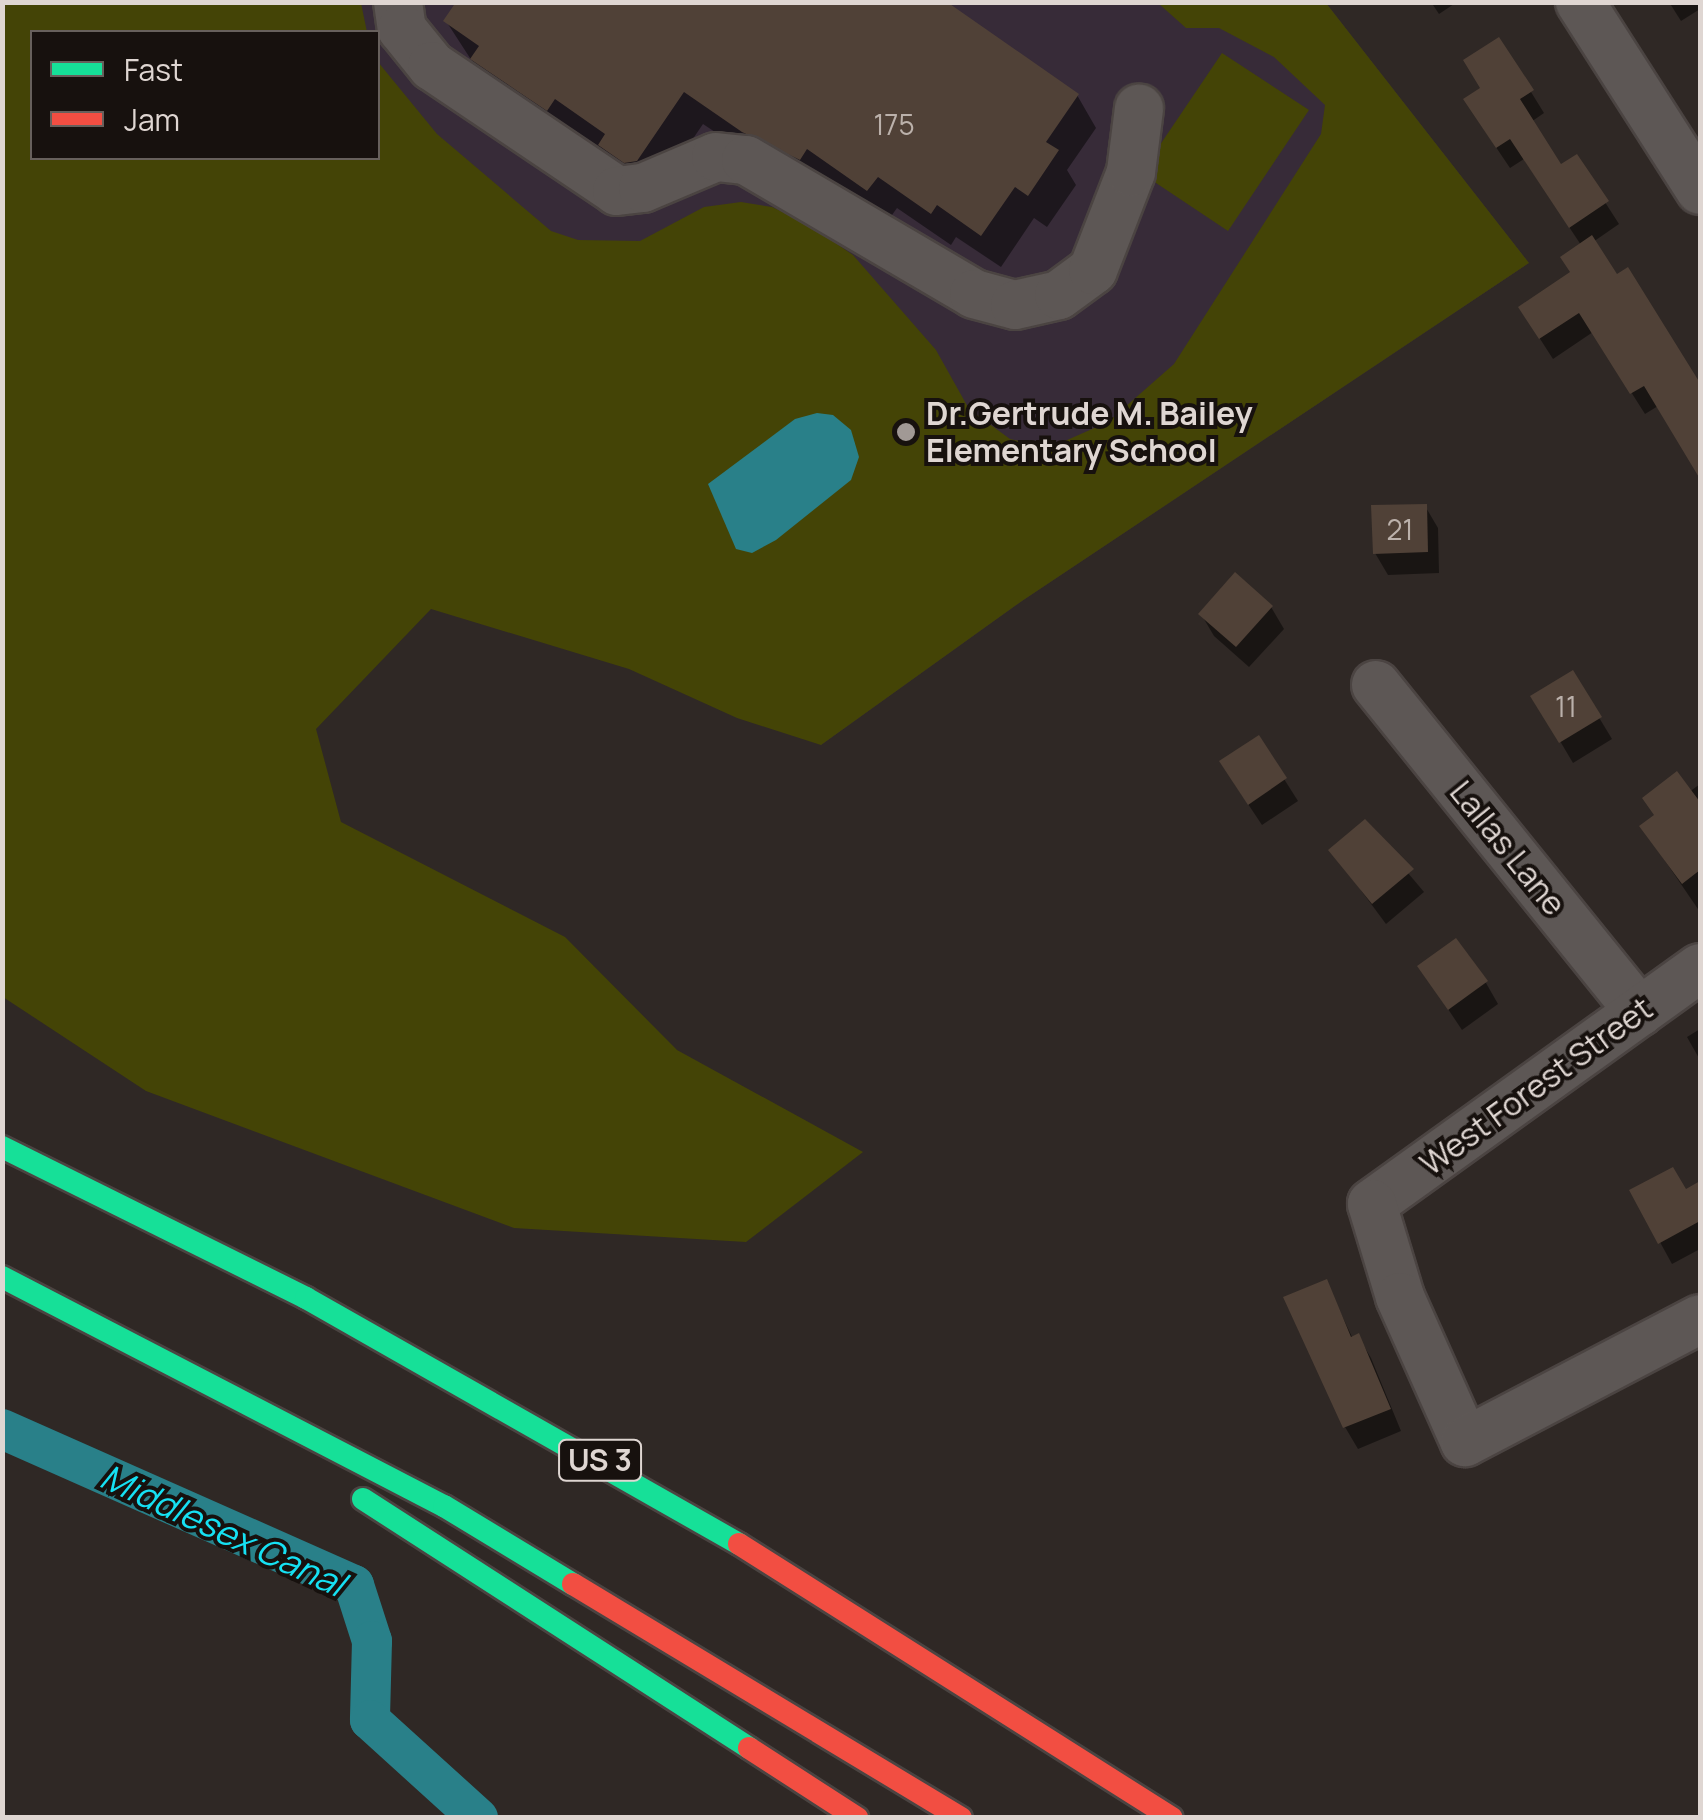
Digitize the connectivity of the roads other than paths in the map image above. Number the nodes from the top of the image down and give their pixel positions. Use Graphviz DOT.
graph roads {
  1 [pos="398,2"];
  2 [pos="1580,2"];
  3 [pos="1139,108"];
  4 [pos="1700,190"];
  5 [pos="1376,685"];
  6 [pos="1700,968"];
  7 [pos="1640,1012"];
  8 [pos="2,1147"];
  9 [pos="2,1278"];
  10 [pos="66,1308"];
  11 [pos="1700,1320"];
  12 [pos="316,1469"];
  13 [pos="349,1490"];
  14 [pos="1036,1728"];
  15 [pos="857,1818"];
  16 [pos="961,1818"];
  17 [pos="1172,1818"];
  18 [pos="1187,1818"];
  1 -- 3 [label="street"];
  2 -- 4 [label="street"];
  5 -- 7 [label="street, Lallas Lane"];
  6 -- 7 [label="street, West Forest Street"];
  7 -- 11 [label="street, West Forest Street"];
  8 -- 14 [label="highway, US 3"];
  9 -- 10 [label="highway"];
  10 -- 12 [label="highway"];
  10 -- 16 [label="highway"];
  13 -- 15 [label="highway"];
  14 -- 17 [label="highway, US 3"];
  14 -- 18 [label="highway"];
}
